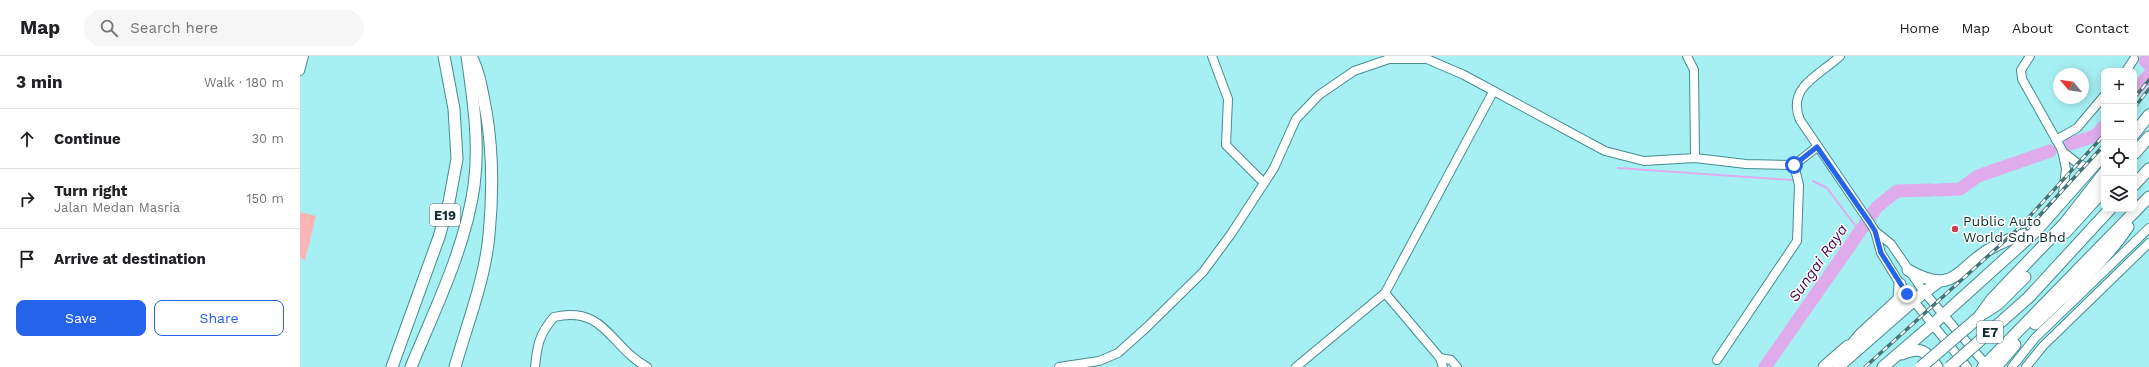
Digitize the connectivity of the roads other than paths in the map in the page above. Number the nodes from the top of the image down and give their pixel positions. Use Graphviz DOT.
graph roads {
  1 [pos="304,56"];
  2 [pos="444,56"];
  3 [pos="467,56"];
  4 [pos="471,56"];
  5 [pos="1212,56"];
  6 [pos="1687,56"];
  7 [pos="1840,56"];
  8 [pos="2030,56"];
  9 [pos="2134,59"];
  10 [pos="2128,68"];
  11 [pos="300,71"];
  12 [pos="1493,92"];
  13 [pos="2101,100"];
  14 [pos="2149,109"];
  15 [pos="2149,115"];
  16 [pos="2137,119"];
  17 [pos="2137,130"];
  18 [pos="2149,137"];
  19 [pos="2056,140"];
  20 [pos="1817,147"];
  21 [pos="2062,150"];
  22 [pos="2137,151"];
  23 [pos="2101,157"];
  24 [pos="1695,158"];
  25 [pos="1794,165"];
  26 [pos="2091,168"];
  27 [pos="2149,169"];
  28 [pos="2102,176"];
  29 [pos="2137,182"];
  30 [pos="1264,183"];
  31 [pos="2101,193"];
  32 [pos="2146,201"];
  33 [pos="2061,203"];
  34 [pos="2107,212"];
  35 [pos="2149,228"];
  36 [pos="1875,231"];
  37 [pos="2035,232"];
  38 [pos="2149,243"];
  39 [pos="1908,270"];
  40 [pos="1938,282"];
  41 [pos="1900,284"];
  42 [pos="1924,292"];
  43 [pos="1385,293"];
  44 [pos="1913,301"];
  45 [pos="1944,315"];
  46 [pos="1979,317"];
  47 [pos="1932,325"];
  48 [pos="1861,334"];
  49 [pos="1896,356"];
  50 [pos="1440,358"];
  51 [pos="1717,360"];
  52 [pos="1988,366"];
  53 [pos="392,367"];
  54 [pos="411,367"];
  55 [pos="456,367"];
  56 [pos="534,367"];
  57 [pos="647,367"];
  58 [pos="1059,367"];
  59 [pos="1296,367"];
  60 [pos="1443,367"];
  61 [pos="1457,367"];
  62 [pos="1824,367"];
  63 [pos="1833,367"];
  64 [pos="1838,367"];
  65 [pos="1883,367"];
  66 [pos="1921,367"];
  67 [pos="1937,367"];
  68 [pos="1950,367"];
  69 [pos="1967,367"];
  70 [pos="2012,367"];
  71 [pos="2026,367"];
  1 -- 11 [label="street"];
  2 -- 53 [label="highway, E19"];
  3 -- 54 [label="highway, E19"];
  4 -- 55 [label="highway"];
  5 -- 30 [label="street"];
  6 -- 24 [label="street"];
  7 -- 20 [label="street"];
  8 -- 19 [label="street"];
  9 -- 10 [label="street"];
  12 -- 24 [label="street"];
  12 -- 30 [label="street"];
  12 -- 43 [label="street"];
  13 -- 19 [label="street"];
  14 -- 16 [label="highway"];
  15 -- 17 [label="highway"];
  18 -- 22 [label="highway"];
  19 -- 21 [label="street"];
  20 -- 25 [label="street"];
  20 -- 36 [label="street"];
  21 -- 26 [label="street"];
  21 -- 33 [label="street"];
  23 -- 26 [label="highway"];
  24 -- 25 [label="street"];
  25 -- 51 [label="street"];
  26 -- 33 [label="highway"];
  27 -- 29 [label="highway"];
  28 -- 46 [label="highway, E7"];
  30 -- 58 [label="street"];
  31 -- 46 [label="highway, E7"];
  32 -- 52 [label="highway"];
  32 -- 52 [label="highway"];
  33 -- 37 [label="highway"];
  34 -- 68 [label="highway, E7, bridge"];
  35 -- 70 [label="street"];
  36 -- 39 [label="street"];
  36 -- 41 [label="street"];
  37 -- 40 [label="highway"];
  37 -- 45 [label="highway"];
  38 -- 71 [label="street"];
  39 -- 40 [label="highway"];
  39 -- 42 [label="street"];
  40 -- 42 [label="highway"];
  41 -- 44 [label="street"];
  41 -- 48 [label="highway"];
  42 -- 44 [label="highway"];
  42 -- 45 [label="street"];
  43 -- 50 [label="street"];
  43 -- 59 [label="street"];
  44 -- 47 [label="street"];
  44 -- 64 [label="highway"];
  45 -- 47 [label="highway"];
  45 -- 52 [label="street"];
  46 -- 66 [label="highway, E7, bridge"];
  47 -- 49 [label="highway"];
  47 -- 69 [label="street"];
  48 -- 62 [label="highway"];
  48 -- 63 [label="highway"];
  49 -- 65 [label="highway"];
  49 -- 67 [label="highway"];
  50 -- 60 [label="street"];
  50 -- 61 [label="street"];
  56 -- 57 [label="street"];
}
